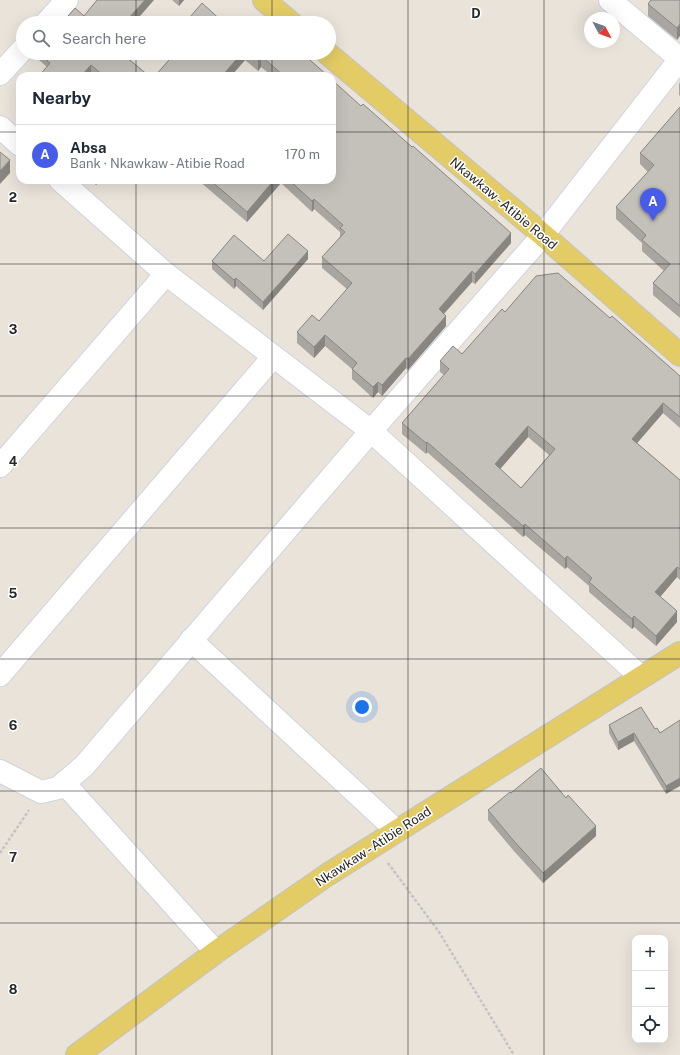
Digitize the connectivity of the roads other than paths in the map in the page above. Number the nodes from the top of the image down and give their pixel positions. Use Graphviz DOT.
graph roads {
  1 [pos="67,0"];
  2 [pos="264,0"];
  3 [pos="610,0"];
  4 [pos="52,16"];
  5 [pos="283,16"];
  6 [pos="16,57"];
  7 [pos="680,59"];
  8 [pos="335,60"];
  9 [pos="0,74"];
  10 [pos="0,127"];
  11 [pos="16,141"];
  12 [pos="65,184"];
  13 [pos="543,235"];
  14 [pos="166,274"];
  15 [pos="680,354"];
  16 [pos="273,357"];
  17 [pos="371,431"];
  18 [pos="0,466"];
  19 [pos="191,640"];
  20 [pos="680,653"];
  21 [pos="0,675"];
  22 [pos="641,677"];
  23 [pos="0,771"];
  24 [pos="64,783"];
  25 [pos="397,831"];
  26 [pos="216,952"];
  27 [pos="77,1055"];
  1 -- 4 [label="street"];
  2 -- 5 [label="main road"];
  3 -- 7 [label="street"];
  6 -- 9 [label="street"];
  7 -- 13 [label="street"];
  8 -- 13 [label="main road, Nkawkaw - Atibie Road"];
  10 -- 11 [label="street"];
  12 -- 14 [label="street"];
  13 -- 15 [label="main road, Nkawkaw - Atibie Road"];
  13 -- 17 [label="street"];
  14 -- 16 [label="street"];
  14 -- 18 [label="street"];
  16 -- 17 [label="street"];
  16 -- 21 [label="street"];
  17 -- 19 [label="street"];
  17 -- 22 [label="street"];
  19 -- 24 [label="street"];
  19 -- 25 [label="street"];
  20 -- 22 [label="main road, Nkawkaw - Atibie Road"];
  22 -- 25 [label="main road, Nkawkaw - Atibie Road"];
  23 -- 24 [label="street"];
  24 -- 26 [label="street"];
  25 -- 26 [label="main road, Nkawkaw - Atibie Road"];
  26 -- 27 [label="main road, Nkawkaw - Atibie Road"];
}
